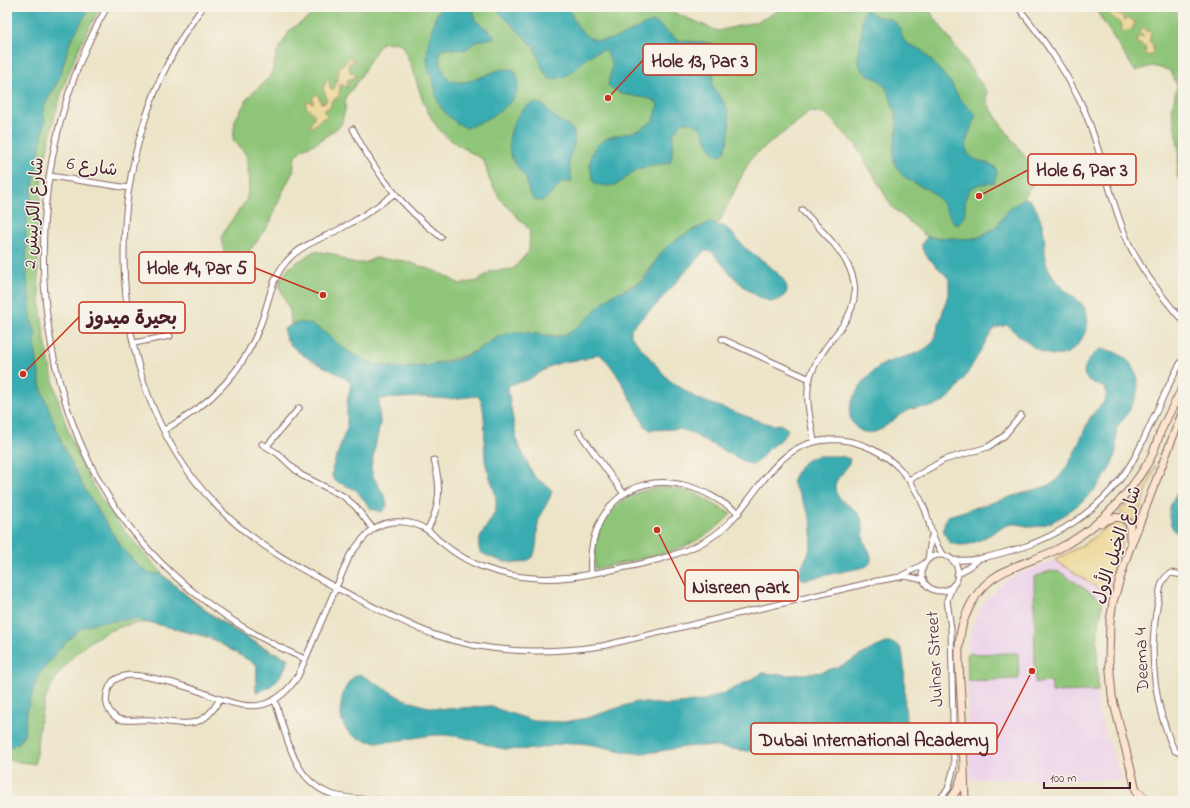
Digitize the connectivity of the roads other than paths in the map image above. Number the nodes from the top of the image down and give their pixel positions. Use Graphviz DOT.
graph roads {
  1 [pos="107,7"];
  2 [pos="202,7"];
  3 [pos="1018,7"];
  4 [pos="353,129"];
  5 [pos="50,176"];
  6 [pos="129,188"];
  7 [pos="394,194"];
  8 [pos="802,210"];
  9 [pos="441,237"];
  10 [pos="1183,321"];
  11 [pos="170,336"];
  12 [pos="722,339"];
  13 [pos="134,343"];
  14 [pos="1183,359"];
  15 [pos="810,378"];
  16 [pos="1183,387"];
  17 [pos="299,408"];
  18 [pos="1183,411"];
  19 [pos="1021,415"];
  20 [pos="164,430"];
  21 [pos="578,432"];
  22 [pos="814,441"];
  23 [pos="434,460"];
  24 [pos="909,480"];
  25 [pos="624,494"];
  26 [pos="739,513"];
  27 [pos="373,528"];
  28 [pos="1090,529"];
  29 [pos="427,530"];
  30 [pos="931,535"];
  31 [pos="1128,553"];
  32 [pos="944,555"];
  33 [pos="952,560"];
  34 [pos="978,560"];
  35 [pos="926,562"];
  36 [pos="591,574"];
  37 [pos="958,575"];
  38 [pos="1183,575"];
  39 [pos="898,577"];
  40 [pos="924,580"];
  41 [pos="953,585"];
  42 [pos="336,587"];
  43 [pos="305,659"];
  44 [pos="219,700"];
  45 [pos="276,700"];
  46 [pos="1183,754"];
  47 [pos="964,765"];
  48 [pos="1136,788"];
  49 [pos="380,801"];
  50 [pos="389,801"];
  51 [pos="938,801"];
  52 [pos="949,801"];
  53 [pos="965,801"];
  54 [pos="1139,801"];
  55 [pos="1147,801"];
  1 -- 5 [label="street, شارع الكرنيش 2"];
  2 -- 6 [label="street"];
  3 -- 10 [label="street"];
  4 -- 7 [label="street"];
  5 -- 6 [label="street, شارع 6"];
  5 -- 43 [label="street, شارع الكرنيش 2"];
  6 -- 13 [label="street"];
  7 -- 9 [label="street"];
  7 -- 20 [label="street"];
  8 -- 15 [label="street"];
  11 -- 13 [label="street"];
  12 -- 15 [label="street"];
  13 -- 20 [label="street"];
  14 -- 34 [label="street"];
  15 -- 22 [label="street"];
  16 -- 28 [label="main road, شارع الخيل الأول"];
  17 -- 27 [label="street"];
  18 -- 31 [label="main road, شارع الخيل الأول"];
  19 -- 24 [label="street"];
  20 -- 42 [label="street"];
  21 -- 25 [label="street"];
  22 -- 24 [label="street"];
  22 -- 26 [label="street"];
  23 -- 29 [label="street"];
  24 -- 30 [label="street"];
  25 -- 26 [label="street"];
  25 -- 36 [label="street"];
  26 -- 36 [label="street"];
  27 -- 29 [label="street"];
  27 -- 42 [label="street"];
  28 -- 31 [label="main road"];
  28 -- 47 [label="main road, شارع الخيل الأول"];
  29 -- 36 [label="street"];
  30 -- 32 [label="street"];
  30 -- 35 [label="street"];
  31 -- 48 [label="main road, شارع الخيل الأول"];
  32 -- 33 [label="street"];
  32 -- 35 [label="street"];
  33 -- 34 [label="street"];
  33 -- 37 [label="street"];
  34 -- 37 [label="street"];
  35 -- 39 [label="street"];
  35 -- 40 [label="street"];
  37 -- 41 [label="street"];
  38 -- 46 [label="street, Deema 4"];
  39 -- 40 [label="street"];
  39 -- 42 [label="street"];
  40 -- 41 [label="street"];
  41 -- 51 [label="street, Julnar Street"];
  42 -- 43 [label="street"];
  43 -- 45 [label="street"];
  44 -- 44 [label="street"];
  44 -- 45 [label="street"];
  45 -- 49 [label="street"];
  47 -- 52 [label="main road"];
  47 -- 53 [label="main road"];
  48 -- 54 [label="main road, شارع الخيل الأول"];
  48 -- 55 [label="main road"];
  49 -- 50 [label="street"];
}
